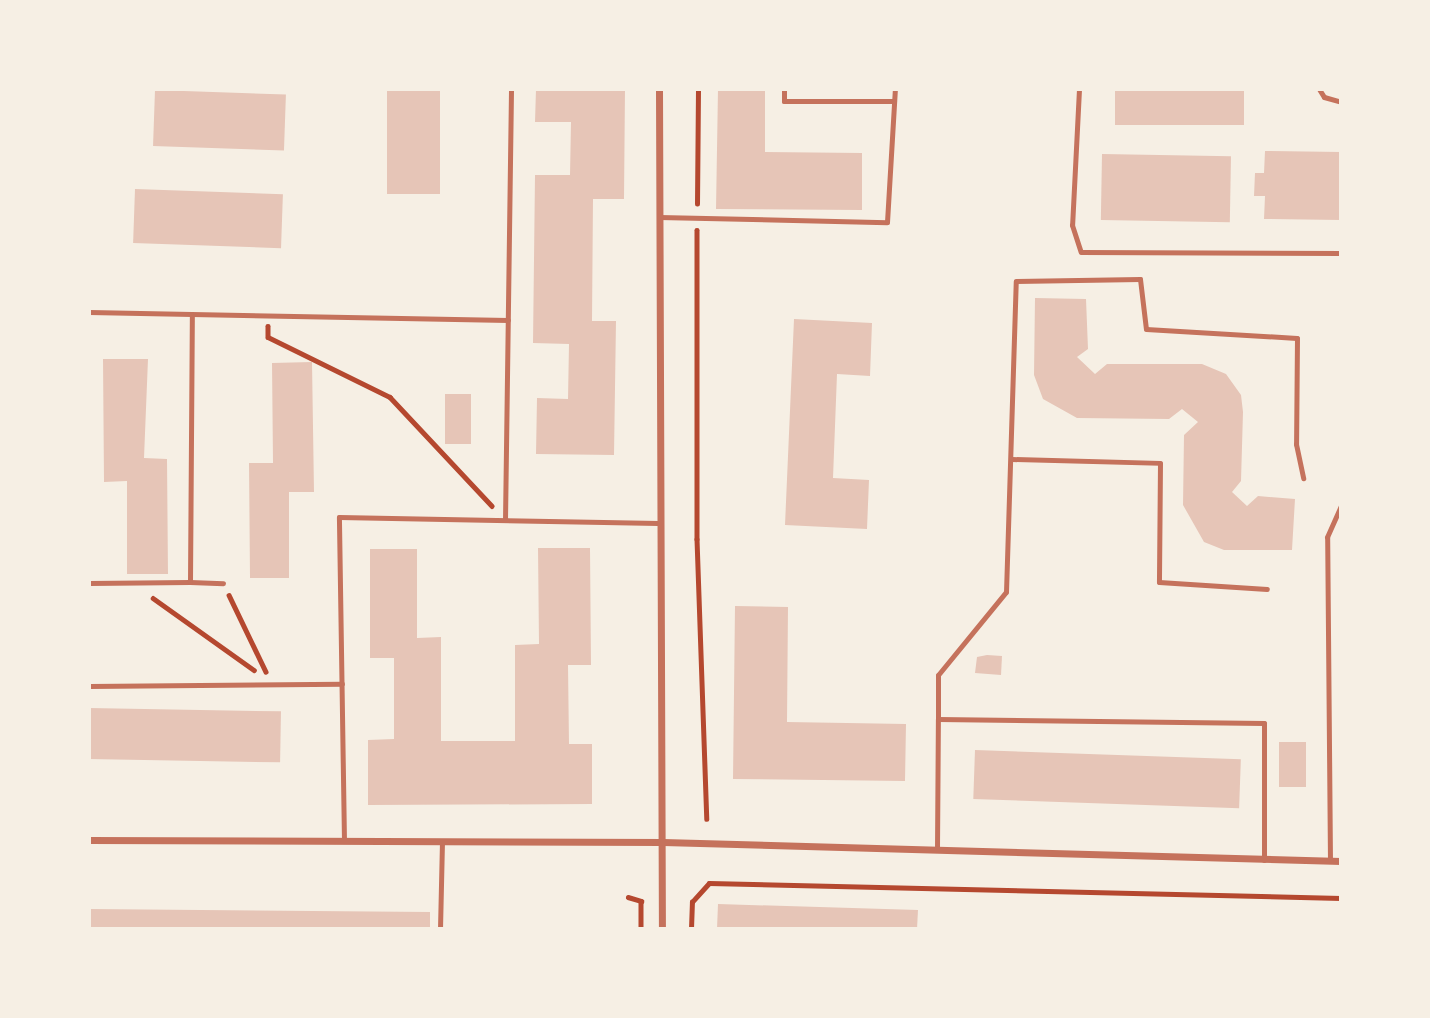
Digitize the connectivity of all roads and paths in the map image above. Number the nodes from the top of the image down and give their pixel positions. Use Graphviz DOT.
graph roads {
  1 [pos="511,89"];
  2 [pos="659,89"];
  3 [pos="698,89"];
  4 [pos="784,89"];
  5 [pos="895,89"];
  6 [pos="1079,89"];
  7 [pos="1319,89"];
  8 [pos="894,101"];
  9 [pos="1341,102"];
  10 [pos="659,217"];
  11 [pos="697,218"];
  12 [pos="1341,253"];
  13 [pos="89,312"];
  14 [pos="268,315"];
  15 [pos="192,316"];
  16 [pos="508,320"];
  17 [pos="1012,459"];
  18 [pos="1303,478"];
  19 [pos="1341,505"];
  20 [pos="505,520"];
  21 [pos="658,523"];
  22 [pos="190,582"];
  23 [pos="89,583"];
  24 [pos="133,583"];
  25 [pos="223,583"];
  26 [pos="1267,589"];
  27 [pos="271,683"];
  28 [pos="342,684"];
  29 [pos="89,687"];
  30 [pos="938,719"];
  31 [pos="707,818"];
  32 [pos="89,840"];
  33 [pos="344,841"];
  34 [pos="442,841"];
  35 [pos="663,842"];
  36 [pos="937,849"];
  37 [pos="1264,860"];
  38 [pos="1330,861"];
  39 [pos="1341,861"];
  40 [pos="628,897"];
  41 [pos="1341,898"];
  42 [pos="440,929"];
  43 [pos="641,929"];
  44 [pos="662,929"];
  45 [pos="691,929"];
  1 -- 16 [label="lane"];
  2 -- 10 [label="street"];
  3 -- 11 [label="path"];
  4 -- 8 [label="lane"];
  5 -- 8 [label="lane"];
  6 -- 12 [label="lane"];
  7 -- 9 [label="lane"];
  8 -- 11 [label="lane"];
  10 -- 11 [label="lane"];
  10 -- 21 [label="street"];
  11 -- 31 [label="path"];
  13 -- 15 [label="lane"];
  14 -- 15 [label="lane"];
  14 -- 16 [label="lane"];
  14 -- 20 [label="path"];
  15 -- 22 [label="lane"];
  16 -- 20 [label="lane"];
  17 -- 18 [label="lane"];
  17 -- 26 [label="lane"];
  17 -- 30 [label="lane"];
  19 -- 38 [label="lane"];
  20 -- 21 [label="lane"];
  20 -- 28 [label="lane"];
  21 -- 35 [label="street"];
  22 -- 24 [label="lane"];
  22 -- 25 [label="lane"];
  23 -- 24 [label="lane"];
  24 -- 27 [label="path"];
  25 -- 27 [label="path"];
  27 -- 28 [label="lane"];
  27 -- 29 [label="lane"];
  28 -- 33 [label="lane"];
  30 -- 36 [label="lane"];
  30 -- 37 [label="lane"];
  32 -- 33 [label="street"];
  33 -- 34 [label="street"];
  34 -- 35 [label="street"];
  34 -- 42 [label="lane"];
  35 -- 36 [label="street"];
  35 -- 44 [label="street"];
  36 -- 37 [label="street"];
  37 -- 38 [label="street"];
  38 -- 39 [label="street"];
  40 -- 43 [label="path"];
  41 -- 45 [label="path"];
}
